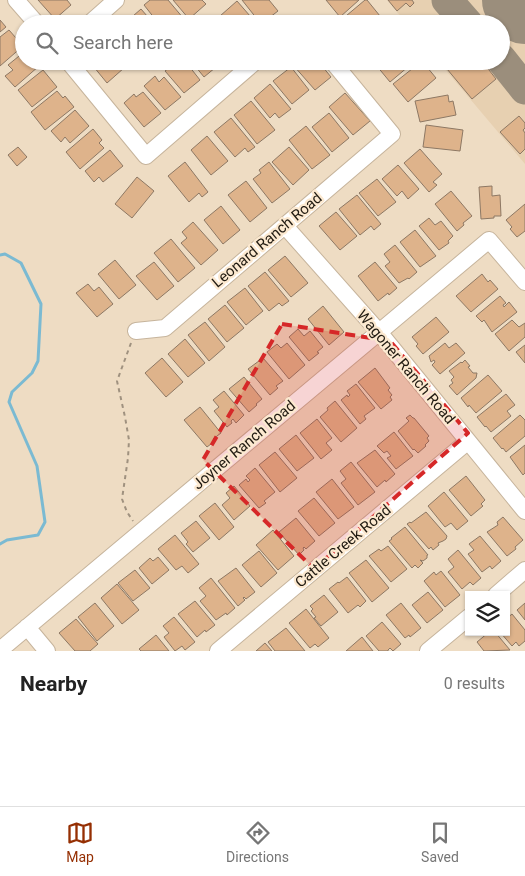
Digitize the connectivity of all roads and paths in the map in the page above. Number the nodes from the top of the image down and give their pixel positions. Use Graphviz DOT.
graph roads {
  1 [pos="16,0"];
  2 [pos="116,0"];
  3 [pos="29,15"];
  4 [pos="99,15"];
  5 [pos="75,70"];
  6 [pos="246,70"];
  7 [pos="339,70"];
  8 [pos="285,226"];
  9 [pos="525,282"];
  10 [pos="136,331"];
  11 [pos="379,332"];
  12 [pos="467,442"];
  13 [pos="525,511"];
  14 [pos="140,532"];
  15 [pos="525,570"];
  16 [pos="501,591"];
  17 [pos="465,620"];
  18 [pos="27,627"];
  19 [pos="0,650"];
  20 [pos="47,651"];
  21 [pos="218,651"];
  22 [pos="428,651"];
  1 -- 3 [label="street"];
  2 -- 4 [label="street"];
  5 -- 6 [label="street"];
  7 -- 8 [label="street, Leonard Ranch Road"];
  8 -- 10 [label="street, Leonard Ranch Road"];
  8 -- 11 [label="street, Wagoner Ranch Road"];
  9 -- 11 [label="street, Joyner Ranch Road"];
  10 -- 14 [label="path"];
  11 -- 12 [label="street, Wagoner Ranch Road"];
  11 -- 14 [label="street, Joyner Ranch Road"];
  12 -- 13 [label="street, Wagoner Ranch Road"];
  12 -- 21 [label="street, Cattle Creek Road"];
  14 -- 18 [label="street, Joyner Ranch Road"];
  15 -- 16 [label="street"];
  17 -- 22 [label="street"];
  18 -- 19 [label="street, Joyner Ranch Road"];
  18 -- 20 [label="street"];
}
